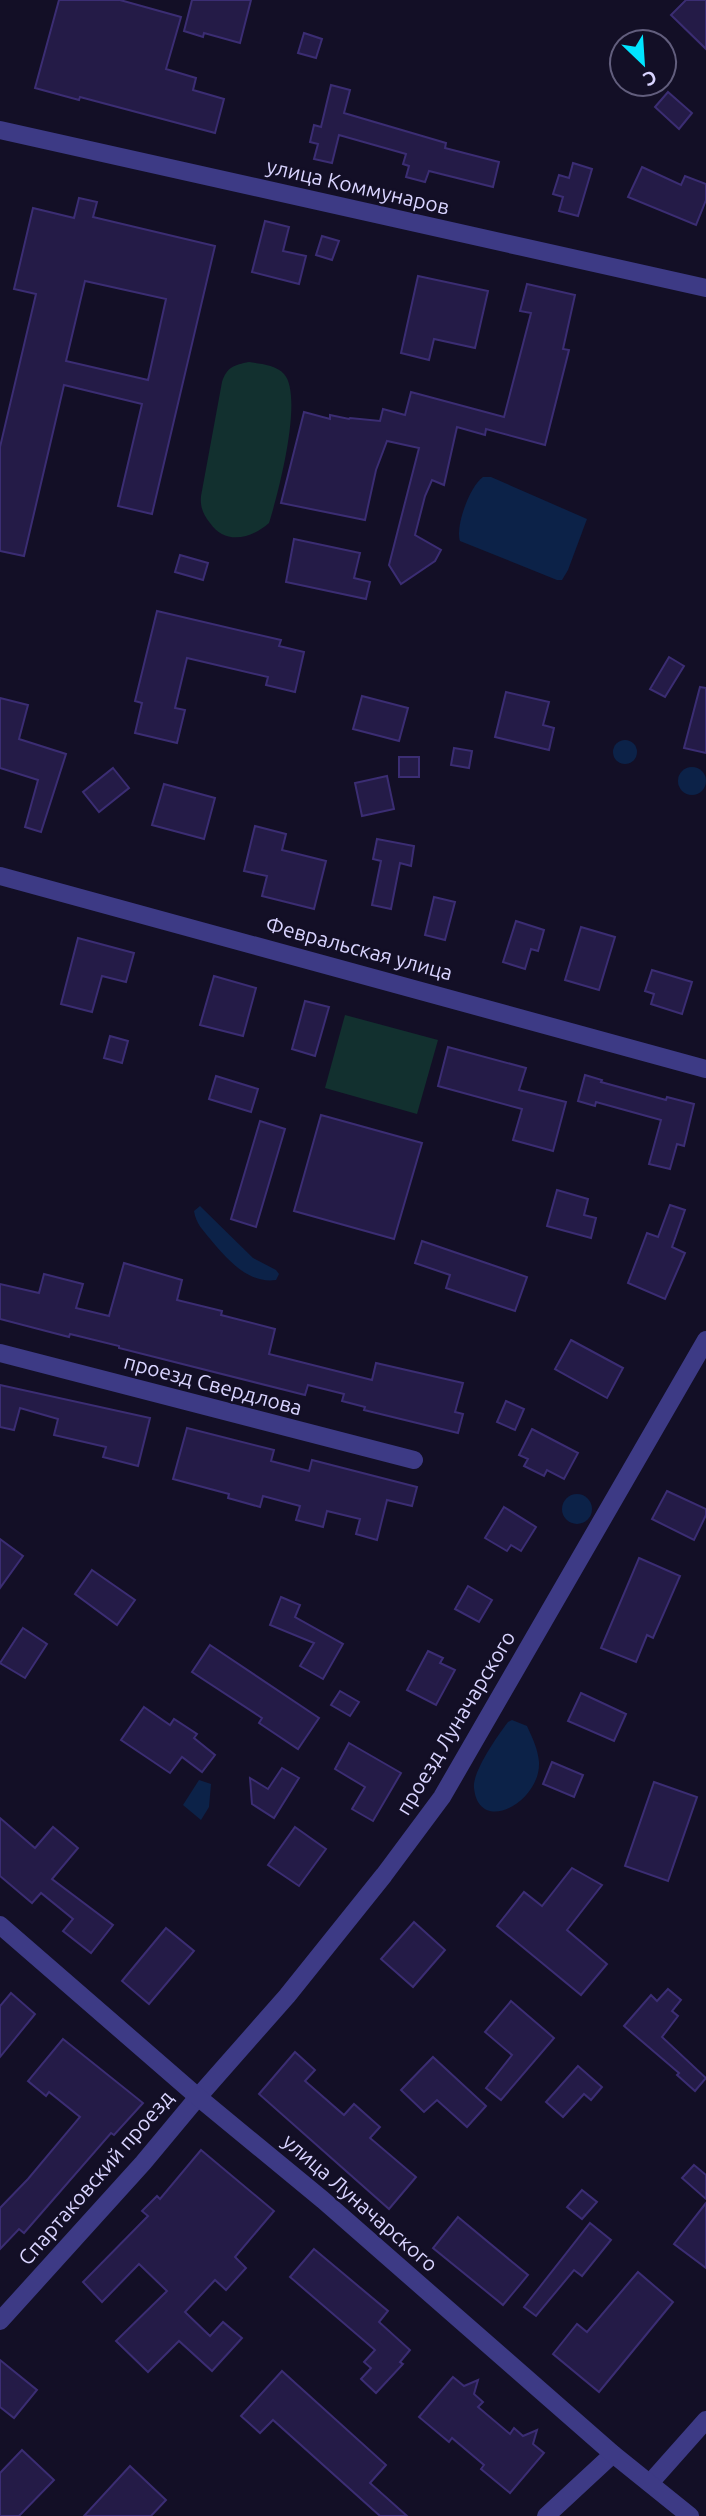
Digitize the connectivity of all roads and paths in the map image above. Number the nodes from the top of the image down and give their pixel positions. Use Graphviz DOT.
graph roads {
  1 [pos="0,130"];
  2 [pos="706,288"];
  3 [pos="0,876"];
  4 [pos="706,1069"];
  5 [pos="706,1340"];
  6 [pos="0,1353"];
  7 [pos="414,1460"];
  8 [pos="0,1925"];
  9 [pos="198,2097"];
  10 [pos="0,2320"];
  11 [pos="706,2420"];
  12 [pos="613,2454"];
  13 [pos="650,2483"];
  14 [pos="546,2516"];
  15 [pos="690,2516"];
  1 -- 2 [label="street, улица Коммунаров"];
  3 -- 4 [label="street, Февральская улица"];
  5 -- 9 [label="street, проезд Луначарского"];
  6 -- 7 [label="street, проезд Свердлова"];
  8 -- 9 [label="street, улица Луначарского"];
  9 -- 10 [label="street, Спартаковский проезд"];
  9 -- 12 [label="street, улица Луначарского"];
  11 -- 13 [label="street"];
  12 -- 13 [label="street, улица Луначарского"];
  12 -- 14 [label="street"];
  13 -- 15 [label="street, улица Луначарского"];
}
